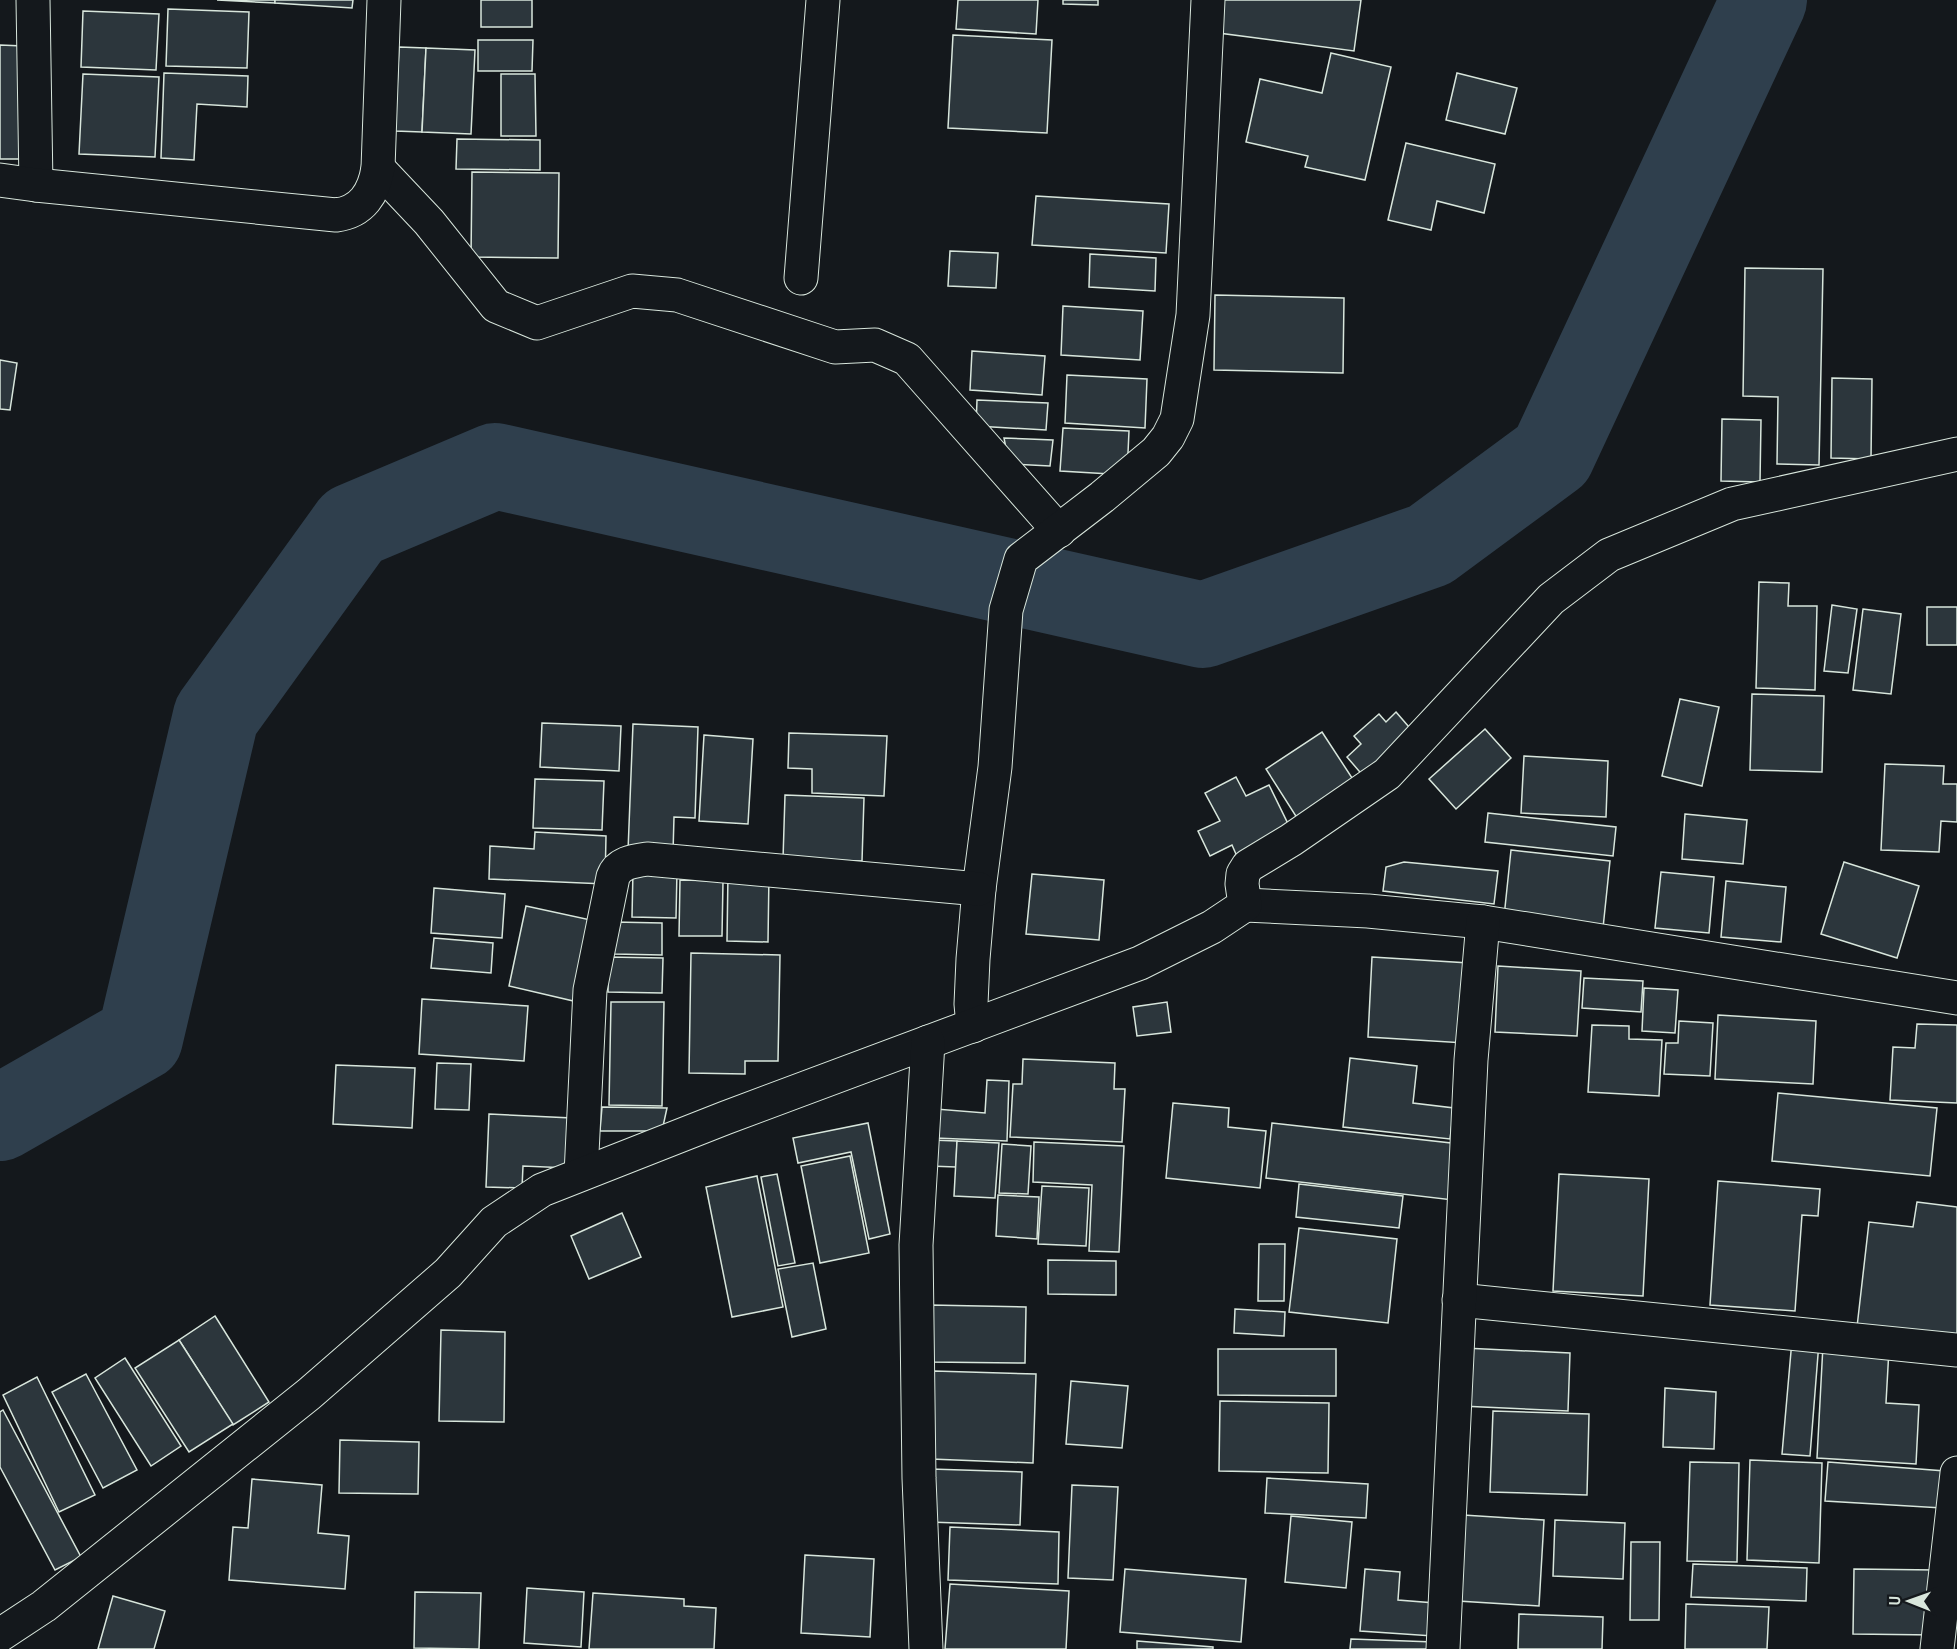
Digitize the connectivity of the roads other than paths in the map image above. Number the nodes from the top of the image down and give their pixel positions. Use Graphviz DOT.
graph roads {
  1 [pos="33,0"];
  2 [pos="384,0"];
  3 [pos="823,0"];
  4 [pos="1208,0"];
  5 [pos="378,168"];
  6 [pos="0,180"];
  7 [pos="36,185"];
  8 [pos="801,278"];
  9 [pos="1957,454"];
  10 [pos="1059,531"];
  11 [pos="979,888"];
  12 [pos="1244,896"];
  13 [pos="1483,922"];
  14 [pos="1957,998"];
  15 [pos="972,1004"];
  16 [pos="928,1042"];
  17 [pos="581,1174"];
  18 [pos="1459,1300"];
  19 [pos="1957,1350"];
  20 [pos="1957,1473"];
  21 [pos="0,1635"];
  22 [pos="926,1649"];
  23 [pos="1443,1649"];
  24 [pos="1938,1649"];
  1 -- 7 [label="street"];
  2 -- 5 [label="street"];
  3 -- 8 [label="street"];
  4 -- 10 [label="street"];
  5 -- 7 [label="street"];
  5 -- 10 [label="street"];
  6 -- 7 [label="street"];
  9 -- 12 [label="street"];
  10 -- 11 [label="street"];
  11 -- 15 [label="street"];
  11 -- 17 [label="street"];
  12 -- 13 [label="street"];
  12 -- 15 [label="street"];
  13 -- 14 [label="street"];
  13 -- 18 [label="street"];
  15 -- 16 [label="street"];
  16 -- 17 [label="street"];
  16 -- 22 [label="street"];
  17 -- 21 [label="street"];
  18 -- 19 [label="street"];
  18 -- 23 [label="street"];
  20 -- 24 [label="street"];
}
